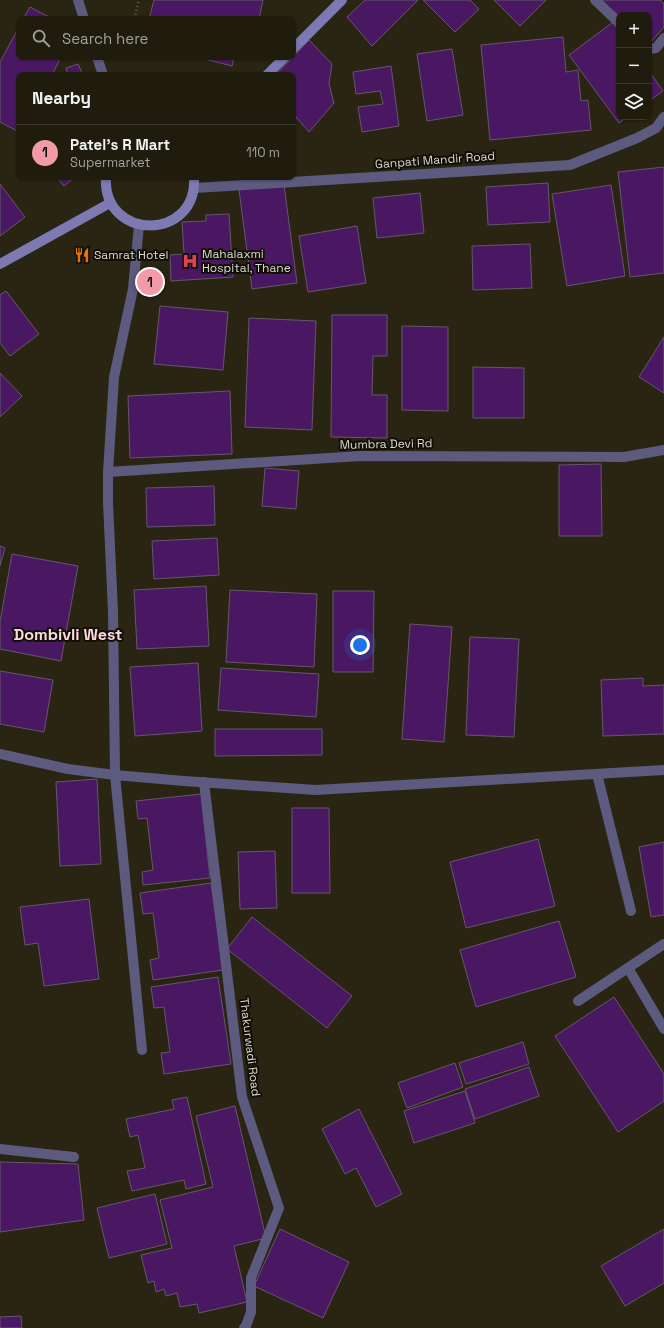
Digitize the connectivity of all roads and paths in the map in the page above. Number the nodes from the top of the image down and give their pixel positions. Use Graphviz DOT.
graph roads {
  1 [pos="78,0"];
  2 [pos="139,0"];
  3 [pos="342,0"];
  4 [pos="595,0"];
  5 [pos="83,16"];
  6 [pos="135,16"];
  7 [pos="616,20"];
  8 [pos="664,38"];
  9 [pos="296,46"];
  10 [pos="652,49"];
  11 [pos="98,60"];
  12 [pos="282,60"];
  13 [pos="102,72"];
  14 [pos="270,72"];
  15 [pos="664,117"];
  16 [pos="106,180"];
  17 [pos="194,180"];
  18 [pos="195,188"];
  19 [pos="110,202"];
  20 [pos="139,225"];
  21 [pos="0,264"];
  22 [pos="664,450"];
  23 [pos="108,472"];
  24 [pos="0,754"];
  25 [pos="664,770"];
  26 [pos="597,774"];
  27 [pos="115,775"];
  28 [pos="204,782"];
  29 [pos="631,911"];
  30 [pos="664,944"];
  31 [pos="628,968"];
  32 [pos="578,1001"];
  33 [pos="664,1030"];
  34 [pos="142,1050"];
  35 [pos="0,1149"];
  36 [pos="74,1157"];
  37 [pos="244,1328"];
  1 -- 5 [label="street"];
  2 -- 6 [label="path"];
  3 -- 9 [label="main road"];
  4 -- 7 [label="street"];
  8 -- 10 [label="street"];
  11 -- 13 [label="street"];
  12 -- 14 [label="main road"];
  15 -- 18 [label="street, Ganpati Mandir Road"];
  16 -- 19 [label="main road"];
  17 -- 18 [label="main road"];
  18 -- 20 [label="main road"];
  19 -- 20 [label="main road"];
  19 -- 21 [label="main road"];
  20 -- 23 [label="street"];
  22 -- 23 [label="street, Mumbra Devi Rd"];
  23 -- 27 [label="street"];
  24 -- 27 [label="street"];
  25 -- 26 [label="street"];
  26 -- 28 [label="street"];
  26 -- 29 [label="street"];
  27 -- 28 [label="street"];
  27 -- 34 [label="street"];
  28 -- 37 [label="street, Thakurwadi Road"];
  30 -- 31 [label="street"];
  31 -- 32 [label="street"];
  31 -- 33 [label="street"];
  35 -- 36 [label="street"];
}
